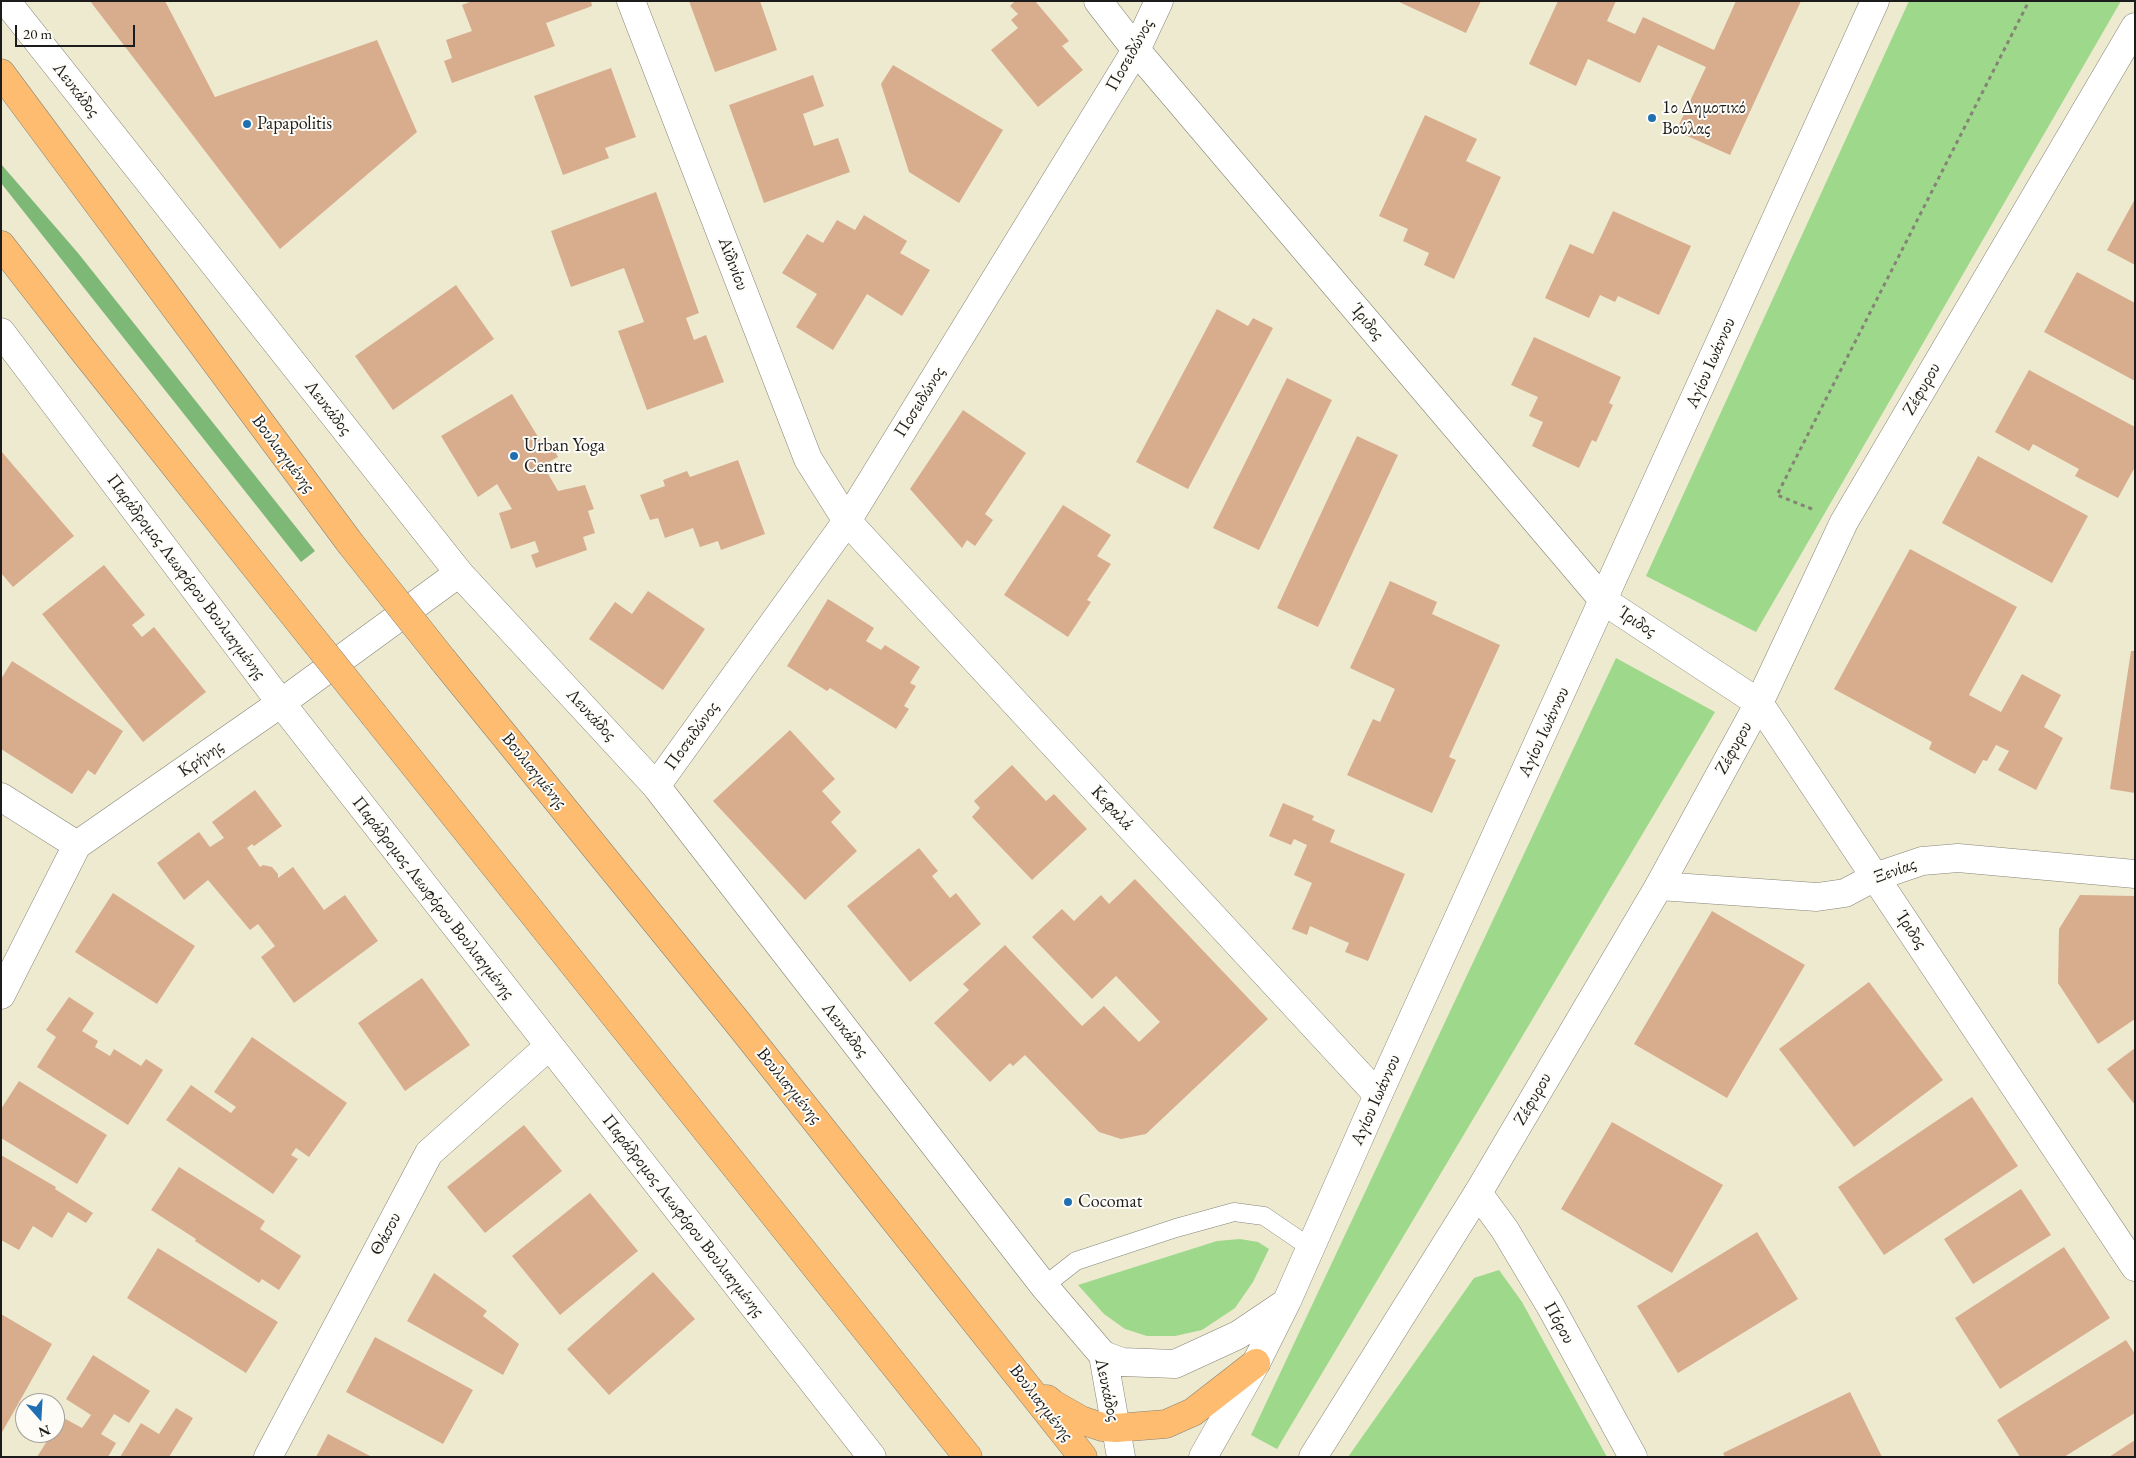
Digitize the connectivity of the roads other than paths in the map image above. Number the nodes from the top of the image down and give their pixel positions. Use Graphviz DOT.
graph roads {
  1 [pos="6,1"];
  2 [pos="632,1"];
  3 [pos="1098,1"];
  4 [pos="1159,1"];
  5 [pos="1875,1"];
  6 [pos="2135,28"];
  7 [pos="1136,50"];
  8 [pos="1,73"];
  9 [pos="1,244"];
  10 [pos="1,332"];
  11 [pos="847,521"];
  12 [pos="459,573"];
  13 [pos="1604,601"];
  14 [pos="281,703"];
  15 [pos="1759,703"];
  16 [pos="656,786"];
  17 [pos="1,797"];
  18 [pos="77,845"];
  19 [pos="2135,874"];
  20 [pos="1875,877"];
  21 [pos="1659,886"];
  22 [pos="1,995"];
  23 [pos="549,1046"];
  24 [pos="1378,1095"];
  25 [pos="1478,1193"];
  26 [pos="1311,1248"];
  27 [pos="2135,1267"];
  28 [pos="1044,1286"];
  29 [pos="1287,1302"];
  30 [pos="988,1336"];
  31 [pos="1103,1355"];
  32 [pos="1256,1363"];
  33 [pos="1116,1428"];
  34 [pos="268,1457"];
  35 [pos="872,1457"];
  36 [pos="968,1457"];
  37 [pos="1084,1457"];
  38 [pos="1121,1457"];
  39 [pos="1203,1457"];
  40 [pos="1313,1457"];
  41 [pos="1633,1457"];
  1 -- 12 [label="street, Λευκάδος"];
  2 -- 11 [label="street, Αϊδινίου"];
  3 -- 7 [label="street, Ίριδος"];
  4 -- 7 [label="street, Ποσειδώνος"];
  5 -- 13 [label="street, Αγίου Ιωάννου"];
  6 -- 15 [label="street, Ζέφυρου"];
  7 -- 11 [label="street, Ποσειδώνος"];
  7 -- 13 [label="street, Ίριδος"];
  8 -- 30 [label="main road, Βουλιαγμένης, bridge"];
  9 -- 36 [label="main road, bridge"];
  10 -- 14 [label="street, Παράδρομος Λεωφόρου Βουλιαγμένης"];
  11 -- 16 [label="street, Ποσειδώνος"];
  11 -- 24 [label="street, Κεφαλά"];
  12 -- 14 [label="street, Κρήνης"];
  12 -- 16 [label="street, Λευκάδος"];
  13 -- 15 [label="street, Ίριδος"];
  13 -- 24 [label="street, Αγίου Ιωάννου"];
  14 -- 18 [label="street, Κρήνης"];
  14 -- 23 [label="street, Παράδρομος Λεωφόρου Βουλιαγμένης"];
  15 -- 20 [label="street, Ίριδος"];
  15 -- 21 [label="street, Ζέφυρου"];
  16 -- 28 [label="street, Λευκάδος"];
  17 -- 18 [label="street"];
  18 -- 22 [label="street, Κρήνης"];
  19 -- 20 [label="street, Ξενίας"];
  20 -- 21 [label="street, Ξενίας"];
  20 -- 27 [label="street, Ίριδος"];
  21 -- 25 [label="street, Ζέφυρου"];
  23 -- 34 [label="street, Θάσου"];
  23 -- 35 [label="street, Παράδρομος Λεωφόρου Βουλιαγμένης"];
  24 -- 26 [label="street, Αγίου Ιωάννου"];
  25 -- 40 [label="street, Ζέφυρου"];
  25 -- 41 [label="street, Πόρου"];
  26 -- 28 [label="lane"];
  26 -- 29 [label="street, Αγίου Ιωάννου"];
  28 -- 31 [label="street, Λευκάδος"];
  29 -- 31 [label="street"];
  29 -- 32 [label="street, Αγίου Ιωάννου"];
  30 -- 33 [label="main road"];
  30 -- 37 [label="main road, Βουλιαγμένης"];
  31 -- 33 [label="street, Λευκάδος"];
  32 -- 33 [label="main road"];
  32 -- 39 [label="street, Αγίου Ιωάννου"];
  33 -- 38 [label="street, Λευκάδος"];
}
